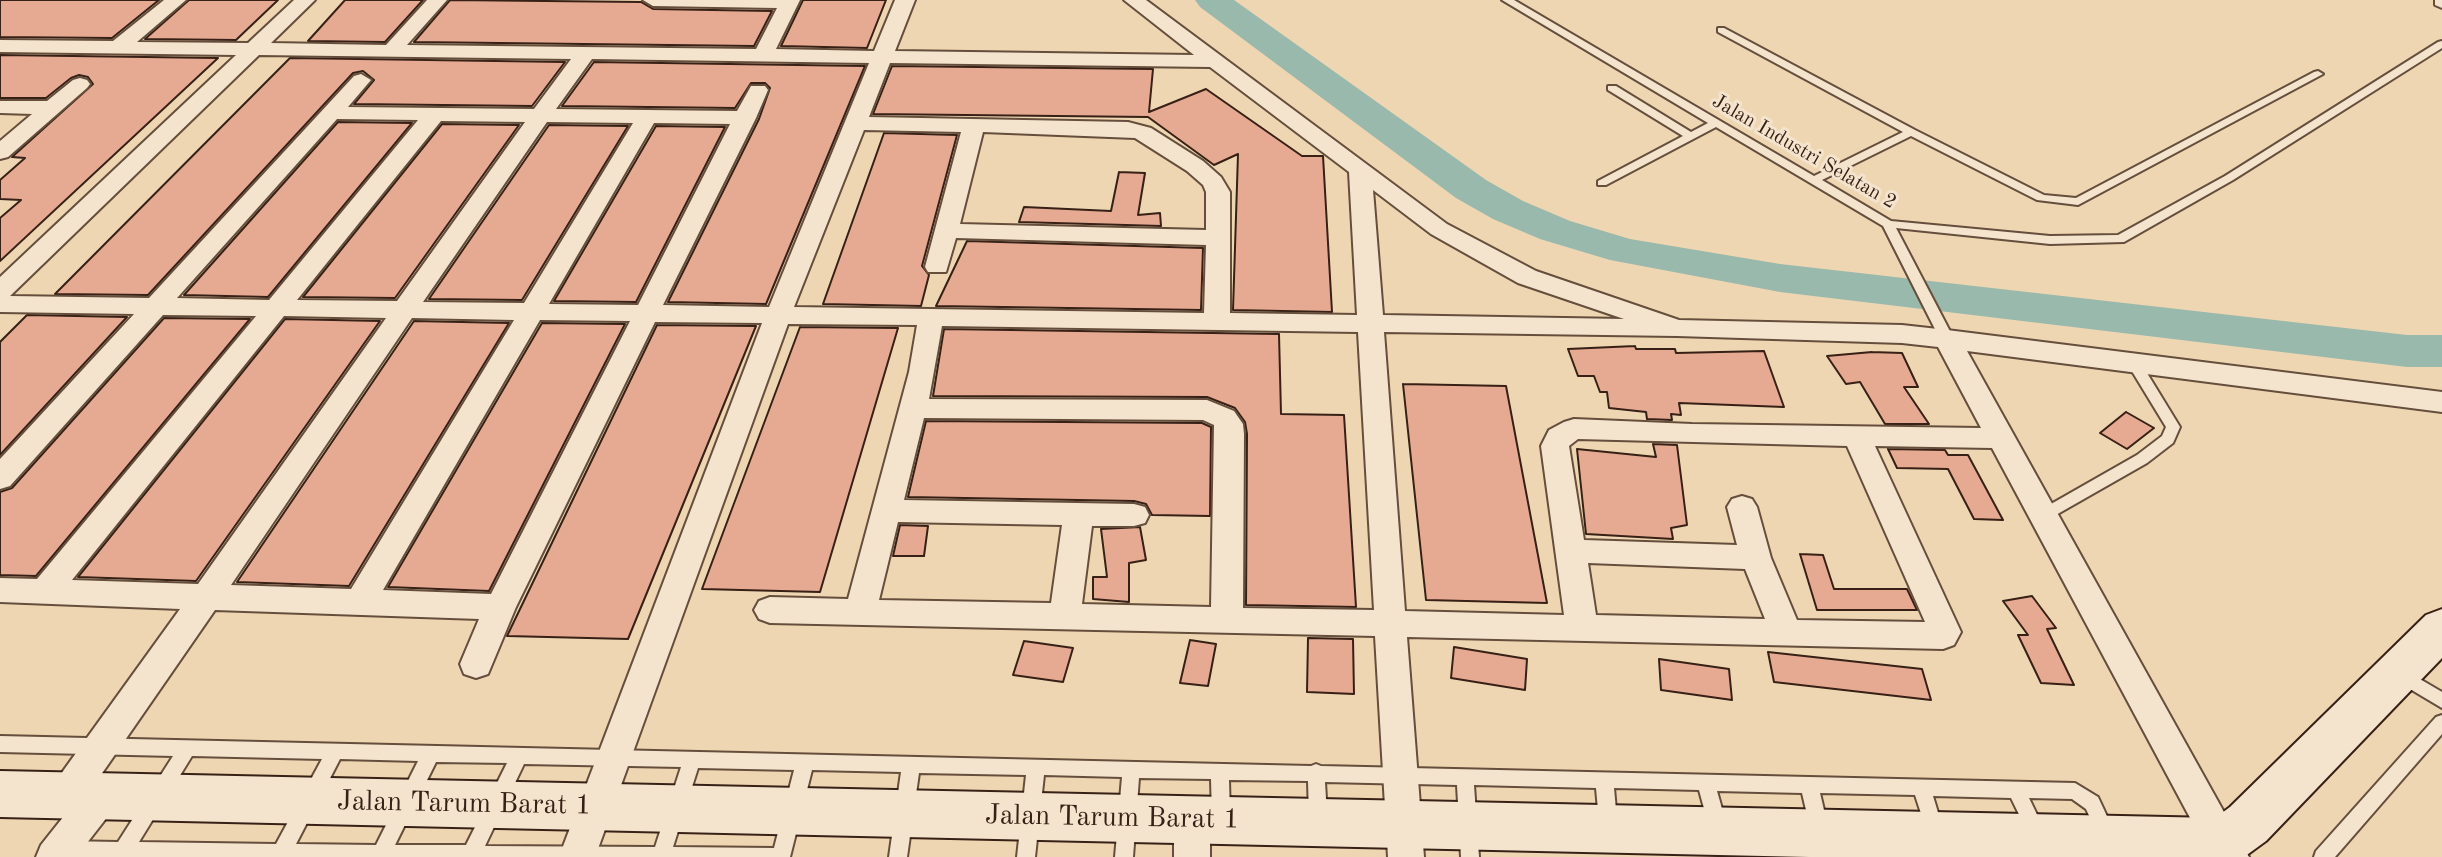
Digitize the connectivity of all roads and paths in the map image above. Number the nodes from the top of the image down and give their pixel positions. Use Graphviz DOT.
graph roads {
  1 [pos="176,0"];
  2 [pos="305,0"];
  3 [pos="437,0"];
  4 [pos="653,0"];
  5 [pos="905,0"];
  6 [pos="1134,0"];
  7 [pos="1507,0"];
  8 [pos="790,1"];
  9 [pos="1721,30"];
  10 [pos="2442,44"];
  11 [pos="0,46"];
  12 [pos="117,48"];
  13 [pos="391,51"];
  14 [pos="250,52"];
  15 [pos="586,53"];
  16 [pos="763,56"];
  17 [pos="881,58"];
  18 [pos="1219,61"];
  19 [pos="2318,74"];
  20 [pos="361,80"];
  21 [pos="80,84"];
  22 [pos="1612,88"];
  23 [pos="758,90"];
  24 [pos="0,107"];
  25 [pos="52,108"];
  26 [pos="333,113"];
  27 [pos="434,115"];
  28 [pos="542,116"];
  29 [pos="647,117"];
  30 [pos="745,118"];
  31 [pos="858,123"];
  32 [pos="1716,123"];
  33 [pos="973,128"];
  34 [pos="1911,132"];
  35 [pos="1690,136"];
  36 [pos="0,152"];
  37 [pos="1360,171"];
  38 [pos="1814,180"];
  39 [pos="1602,183"];
  40 [pos="1888,224"];
  41 [pos="946,231"];
  42 [pos="1218,238"];
  43 [pos="937,267"];
  44 [pos="0,291"];
  45 [pos="0,304"];
  46 [pos="158,306"];
  47 [pos="276,308"];
  48 [pos="406,310"];
  49 [pos="533,312"];
  50 [pos="649,313"];
  51 [pos="778,315"];
  52 [pos="931,317"];
  53 [pos="1217,322"];
  54 [pos="1370,324"];
  55 [pos="1677,328"];
  56 [pos="1942,331"];
  57 [pos="2134,363"];
  58 [pos="2442,402"];
  59 [pos="913,408"];
  60 [pos="1856,435"];
  61 [pos="1999,438"];
  62 [pos="0,478"];
  63 [pos="1742,507"];
  64 [pos="886,511"];
  65 [pos="1078,514"];
  66 [pos="1134,515"];
  67 [pos="2042,516"];
  68 [pos="1570,551"];
  69 [pos="1756,558"];
  70 [pos="0,590"];
  71 [pos="46,590"];
  72 [pos="205,597"];
  73 [pos="360,601"];
  74 [pos="500,607"];
  75 [pos="770,610"];
  76 [pos="860,612"];
  77 [pos="1065,617"];
  78 [pos="1227,620"];
  79 [pos="1390,624"];
  80 [pos="1582,628"];
  81 [pos="2442,628"];
  82 [pos="1786,632"];
  83 [pos="476,664"];
  84 [pos="2397,673"];
  85 [pos="2442,701"];
  86 [pos="2442,722"];
  87 [pos="0,744"];
  88 [pos="100,747"];
  89 [pos="187,749"];
  90 [pos="335,752"];
  91 [pos="431,754"];
  92 [pos="519,756"];
  93 [pos="614,758"];
  94 [pos="692,759"];
  95 [pos="805,762"];
  96 [pos="911,764"];
  97 [pos="1036,767"];
  98 [pos="1131,769"];
  99 [pos="1220,771"];
  100 [pos="1316,772"];
  101 [pos="1400,774"];
  102 [pos="1465,776"];
  103 [pos="1604,780"];
  104 [pos="1706,782"];
  105 [pos="1809,784"];
  106 [pos="1921,787"];
  107 [pos="2016,790"];
  108 [pos="0,794"];
  109 [pos="84,796"];
  110 [pos="156,798"];
  111 [pos="309,801"];
  112 [pos="407,803"];
  113 [pos="494,805"];
  114 [pos="595,807"];
  115 [pos="676,809"];
  116 [pos="1319,823"];
  117 [pos="1609,829"];
  118 [pos="1719,831"];
  119 [pos="1202,833"];
  120 [pos="900,835"];
  121 [pos="1937,836"];
  122 [pos="1028,837"];
  123 [pos="1126,838"];
  124 [pos="2039,838"];
  125 [pos="1404,841"];
  126 [pos="1468,841"];
  127 [pos="783,842"];
  128 [pos="1823,845"];
  129 [pos="2113,848"];
  130 [pos="2227,850"];
  131 [pos="123,851"];
  132 [pos="281,853"];
  133 [pos="381,853"];
  134 [pos="57,854"];
  135 [pos="471,854"];
  136 [pos="577,856"];
  137 [pos="661,856"];
  138 [pos="2323,857"];
  1 -- 12 [label="street"];
  2 -- 14 [label="street"];
  3 -- 13 [label="street"];
  4 -- 8 [label="street"];
  5 -- 17 [label="street"];
  6 -- 18 [label="street"];
  7 -- 32 [label="lane, Jalan Industri Selatan 2"];
  8 -- 16 [label="street"];
  9 -- 34 [label="lane"];
  10 -- 40 [label="lane, Jalan Industri Selatan 2"];
  11 -- 12 [label="street"];
  12 -- 14 [label="street"];
  13 -- 14 [label="street"];
  13 -- 15 [label="street"];
  14 -- 44 [label="street"];
  15 -- 16 [label="street"];
  15 -- 28 [label="street"];
  16 -- 17 [label="street"];
  17 -- 18 [label="street"];
  17 -- 31 [label="street"];
  18 -- 37 [label="street"];
  19 -- 34 [label="lane"];
  20 -- 26 [label="street"];
  21 -- 25 [label="street"];
  22 -- 35 [label="lane"];
  23 -- 30 [label="street"];
  24 -- 25 [label="street"];
  25 -- 36 [label="street"];
  26 -- 27 [label="street"];
  26 -- 46 [label="street"];
  27 -- 28 [label="street"];
  27 -- 47 [label="street"];
  28 -- 29 [label="street"];
  28 -- 48 [label="street"];
  29 -- 30 [label="street"];
  29 -- 49 [label="street"];
  30 -- 50 [label="street"];
  31 -- 33 [label="street"];
  31 -- 51 [label="street"];
  32 -- 35 [label="lane"];
  32 -- 38 [label="lane, Jalan Industri Selatan 2"];
  33 -- 41 [label="street"];
  33 -- 42 [label="street"];
  34 -- 38 [label="lane"];
  35 -- 39 [label="lane"];
  37 -- 54 [label="street"];
  37 -- 55 [label="street"];
  38 -- 40 [label="lane, Jalan Industri Selatan 2"];
  40 -- 56 [label="lane"];
  41 -- 42 [label="street"];
  41 -- 43 [label="street"];
  42 -- 53 [label="street"];
  45 -- 46 [label="street"];
  46 -- 47 [label="street"];
  46 -- 62 [label="street"];
  47 -- 48 [label="street"];
  47 -- 71 [label="street"];
  48 -- 49 [label="street"];
  48 -- 72 [label="street"];
  49 -- 50 [label="street"];
  49 -- 73 [label="street"];
  50 -- 51 [label="street"];
  50 -- 74 [label="street"];
  51 -- 52 [label="street"];
  51 -- 93 [label="street"];
  52 -- 53 [label="street"];
  52 -- 59 [label="street"];
  53 -- 54 [label="street"];
  54 -- 55 [label="street"];
  54 -- 79 [label="street"];
  55 -- 56 [label="street"];
  56 -- 57 [label="street"];
  56 -- 61 [label="street"];
  57 -- 58 [label="street"];
  57 -- 67 [label="lane"];
  59 -- 64 [label="street"];
  59 -- 78 [label="street"];
  60 -- 61 [label="street"];
  60 -- 68 [label="street"];
  60 -- 82 [label="street"];
  61 -- 67 [label="street"];
  63 -- 69 [label="street"];
  64 -- 65 [label="street"];
  64 -- 76 [label="street"];
  65 -- 66 [label="street"];
  65 -- 77 [label="street"];
  67 -- 130 [label="street"];
  68 -- 69 [label="street"];
  68 -- 80 [label="street"];
  69 -- 82 [label="street"];
  70 -- 71 [label="street"];
  71 -- 72 [label="street"];
  72 -- 73 [label="street"];
  72 -- 88 [label="street"];
  73 -- 74 [label="street"];
  74 -- 83 [label="street"];
  75 -- 76 [label="street"];
  76 -- 77 [label="street"];
  77 -- 78 [label="street"];
  78 -- 79 [label="street"];
  79 -- 80 [label="street"];
  79 -- 101 [label="street"];
  80 -- 82 [label="street"];
  81 -- 84 [label="street"];
  84 -- 85 [label="lane"];
  84 -- 130 [label="street"];
  86 -- 138 [label="lane"];
  87 -- 88 [label="lane"];
  88 -- 89 [label="lane"];
  88 -- 109 [label="street"];
  89 -- 90 [label="lane"];
  89 -- 110 [label="lane"];
  90 -- 91 [label="lane"];
  90 -- 111 [label="lane"];
  91 -- 92 [label="lane"];
  91 -- 112 [label="lane"];
  92 -- 93 [label="lane"];
  92 -- 113 [label="lane"];
  93 -- 94 [label="lane"];
  93 -- 114 [label="street"];
  94 -- 95 [label="lane"];
  94 -- 115 [label="lane"];
  95 -- 96 [label="lane"];
  95 -- 127 [label="lane"];
  96 -- 97 [label="lane"];
  96 -- 120 [label="lane"];
  97 -- 98 [label="lane"];
  97 -- 122 [label="lane"];
  98 -- 99 [label="lane"];
  98 -- 123 [label="lane"];
  99 -- 100 [label="lane"];
  99 -- 119 [label="lane"];
  100 -- 101 [label="lane"];
  100 -- 116 [label="lane"];
  101 -- 102 [label="lane"];
  101 -- 125 [label="street"];
  102 -- 103 [label="lane"];
  102 -- 126 [label="lane"];
  103 -- 104 [label="lane"];
  103 -- 117 [label="lane"];
  104 -- 105 [label="lane"];
  104 -- 118 [label="lane"];
  105 -- 106 [label="lane"];
  105 -- 128 [label="lane"];
  106 -- 107 [label="lane"];
  106 -- 121 [label="lane"];
  107 -- 124 [label="lane"];
  107 -- 129 [label="lane"];
  108 -- 109 [label="street, Jalan Tarum Barat 1"];
  109 -- 110 [label="street, Jalan Tarum Barat 1"];
  109 -- 134 [label="street"];
  110 -- 111 [label="street, Jalan Tarum Barat 1"];
  110 -- 131 [label="lane"];
  111 -- 112 [label="street, Jalan Tarum Barat 1"];
  111 -- 132 [label="lane"];
  112 -- 113 [label="street, Jalan Tarum Barat 1"];
  112 -- 133 [label="lane"];
  113 -- 114 [label="street, Jalan Tarum Barat 1"];
  113 -- 135 [label="lane"];
  114 -- 115 [label="street, Jalan Tarum Barat 1"];
  114 -- 136 [label="street"];
  115 -- 127 [label="street, Jalan Tarum Barat 1"];
  115 -- 137 [label="lane"];
  116 -- 119 [label="street, Jalan Tarum Barat 1"];
  116 -- 125 [label="street, Jalan Tarum Barat 1"];
  117 -- 118 [label="street, Jalan Tarum Barat 1"];
  117 -- 126 [label="street, Jalan Tarum Barat 1"];
  118 -- 128 [label="street, Jalan Tarum Barat 1"];
  119 -- 123 [label="street, Jalan Tarum Barat 1"];
  120 -- 122 [label="street, Jalan Tarum Barat 1"];
  120 -- 127 [label="street, Jalan Tarum Barat 1"];
  121 -- 124 [label="street, Jalan Tarum Barat 1"];
  121 -- 128 [label="street, Jalan Tarum Barat 1"];
  122 -- 123 [label="street, Jalan Tarum Barat 1"];
  124 -- 129 [label="street, Jalan Tarum Barat 1"];
  125 -- 126 [label="street, Jalan Tarum Barat 1"];
  127 -- 137 [label="lane"];
  129 -- 130 [label="street, Jalan Tarum Barat 1"];
  131 -- 132 [label="lane"];
  131 -- 134 [label="lane"];
  132 -- 133 [label="lane"];
  133 -- 135 [label="lane"];
  135 -- 136 [label="lane"];
  136 -- 137 [label="lane"];
}
